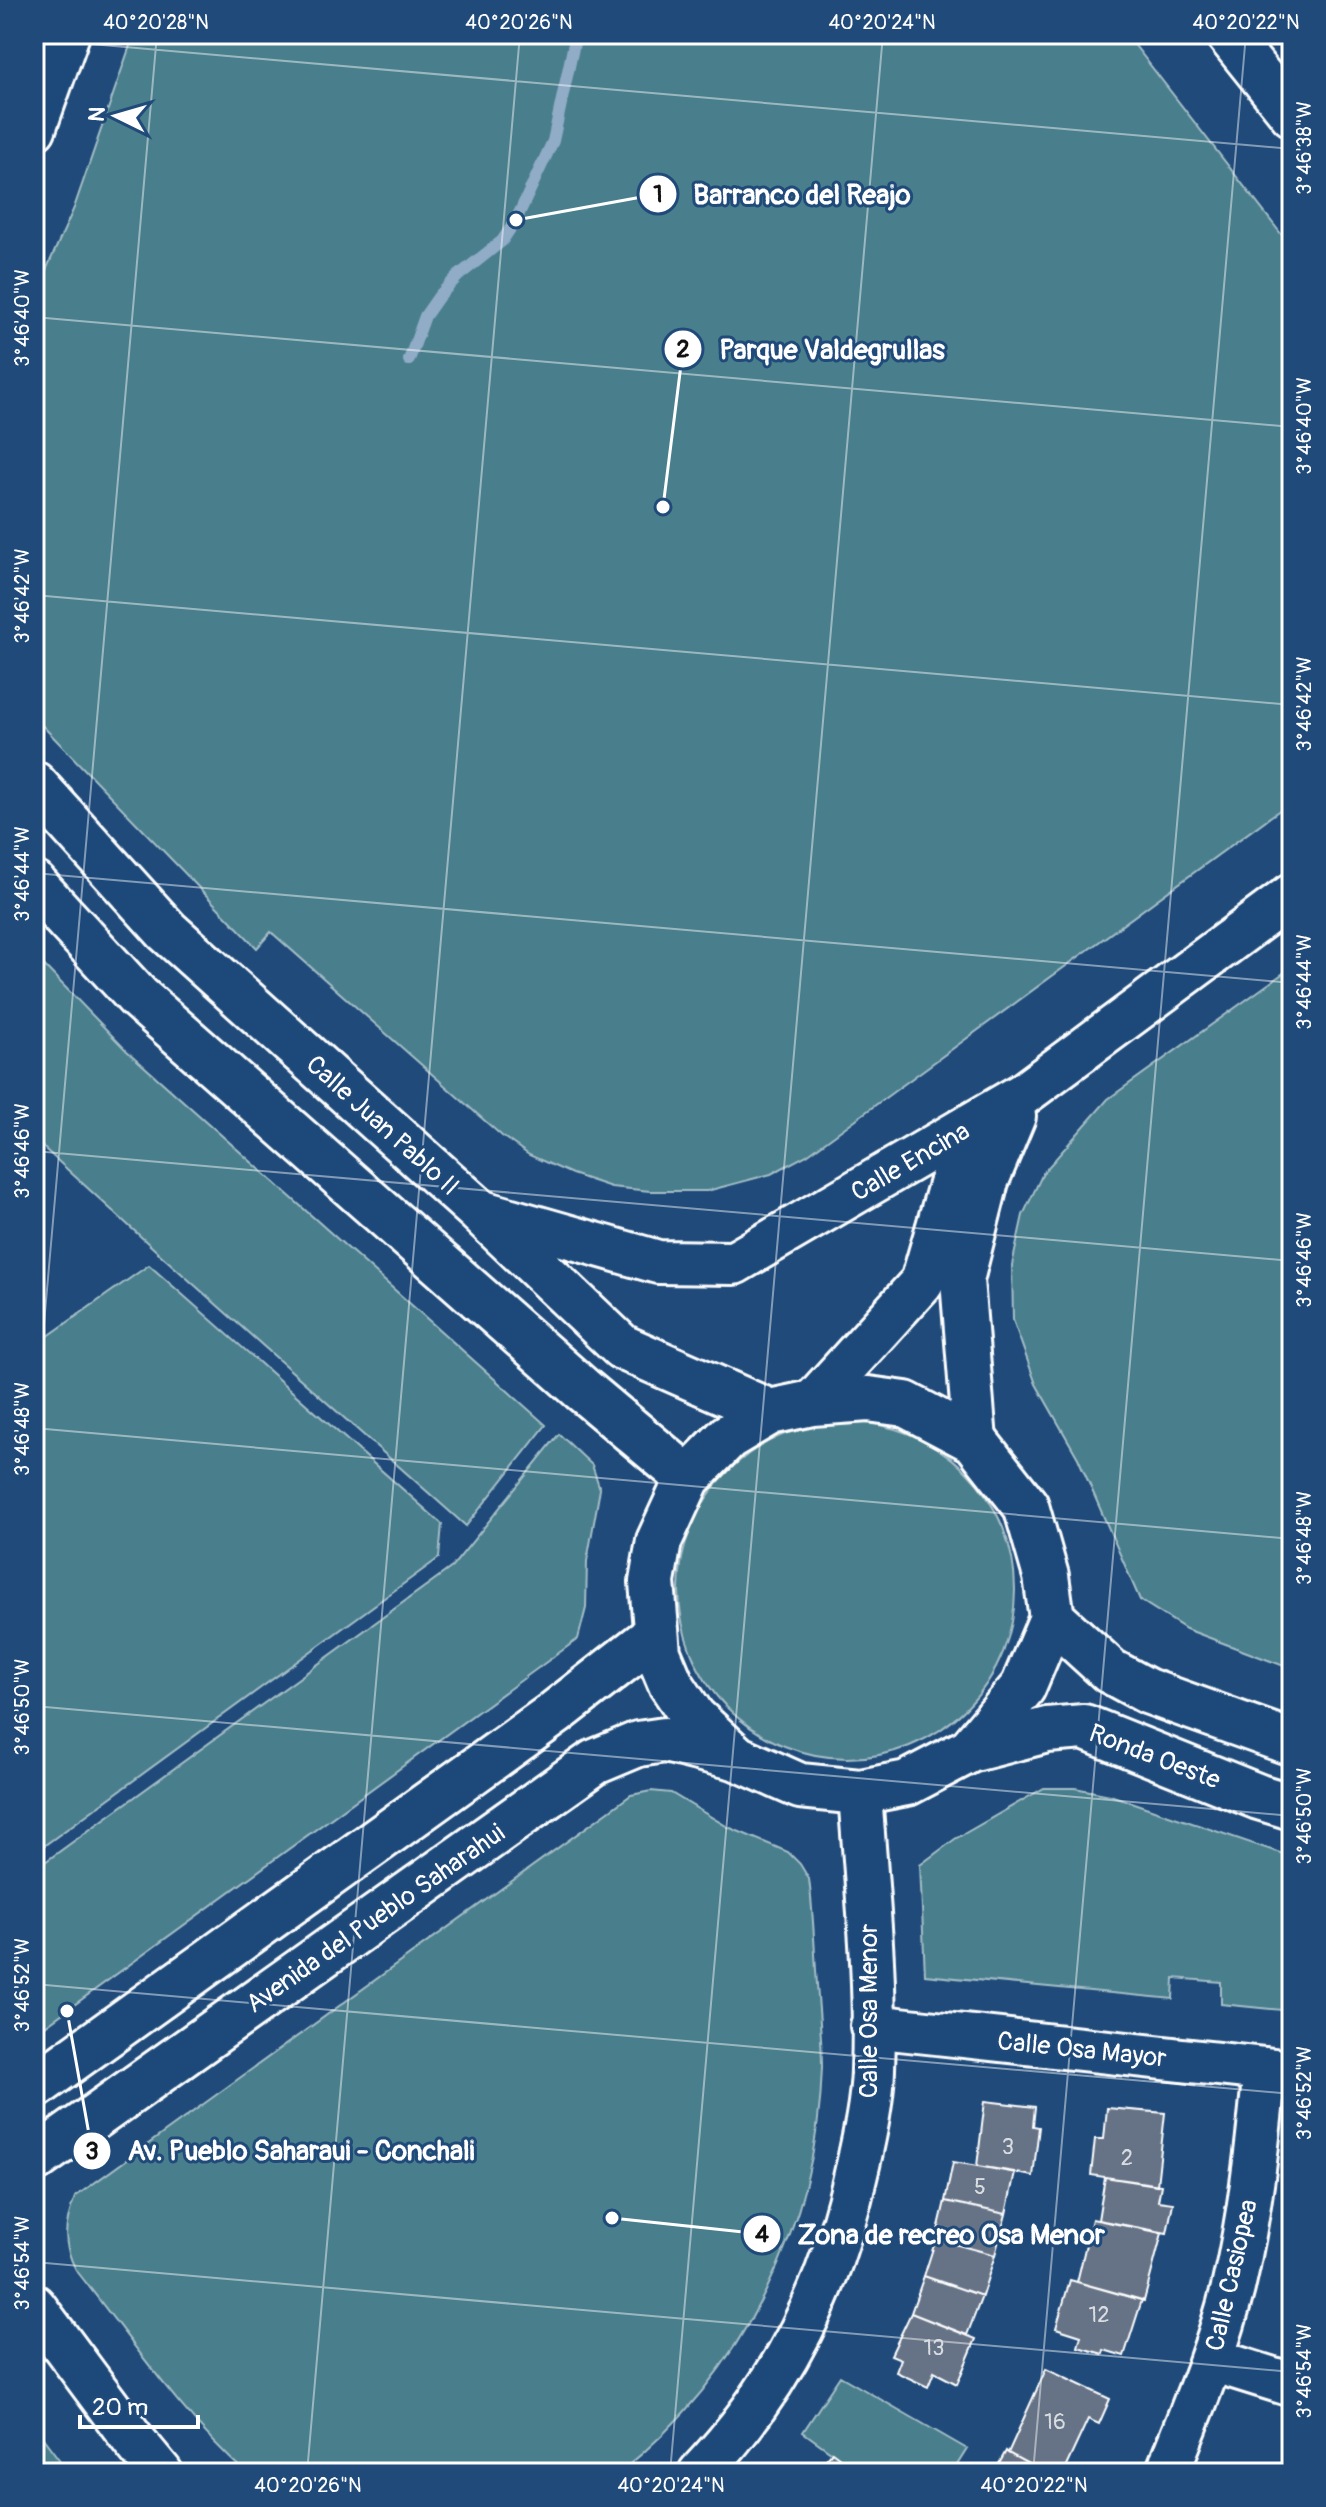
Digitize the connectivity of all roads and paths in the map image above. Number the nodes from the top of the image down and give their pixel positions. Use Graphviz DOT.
graph roads {
  1 [pos="68,34"];
  2 [pos="1227,34"];
  3 [pos="1292,115"];
  4 [pos="34,129"];
  5 [pos="34,784"];
  6 [pos="34,884"];
  7 [pos="1292,895"];
  8 [pos="1022,1095"];
  9 [pos="479,1211"];
  10 [pos="812,1403"];
  11 [pos="770,1412"];
  12 [pos="975,1441"];
  13 [pos="688,1478"];
  14 [pos="1052,1618"];
  15 [pos="655,1635"];
  16 [pos="1292,1743"];
  17 [pos="970,1750"];
  18 [pos="737,1758"];
  19 [pos="860,1792"];
  20 [pos="1292,1807"];
  21 [pos="872,2026"];
  22 [pos="1279,2070"];
  23 [pos="34,2087"];
  24 [pos="34,2160"];
  25 [pos="34,2306"];
  26 [pos="1212,2360"];
  27 [pos="1292,2385"];
  28 [pos="153,2471"];
  29 [pos="700,2473"];
  30 [pos="1167,2473"];
  1 -- 4 [label="street"];
  2 -- 3 [label="street"];
  5 -- 9 [label="main road, Calle Juan Pablo II"];
  6 -- 13 [label="main road"];
  7 -- 8 [label="street, Calle Encina"];
  8 -- 9 [label="street, Calle Encina"];
  8 -- 10 [label="street"];
  8 -- 12 [label="street"];
  9 -- 11 [label="main road, Calle Juan Pablo II"];
  10 -- 11 [label="main road, Ronda Oeste"];
  10 -- 12 [label="main road, Ronda Oeste"];
  11 -- 13 [label="main road, Ronda Oeste"];
  12 -- 14 [label="main road, Ronda Oeste"];
  13 -- 15 [label="main road, Ronda Oeste"];
  14 -- 16 [label="main road"];
  14 -- 17 [label="main road, Ronda Oeste"];
  15 -- 18 [label="main road, Ronda Oeste"];
  15 -- 23 [label="main road"];
  17 -- 19 [label="main road, Ronda Oeste"];
  17 -- 20 [label="main road, Ronda Oeste"];
  18 -- 19 [label="main road, Ronda Oeste"];
  18 -- 24 [label="main road, Avenida del Pueblo Saharahui"];
  19 -- 21 [label="street, Calle Osa Menor"];
  21 -- 22 [label="street, Calle Osa Mayor"];
  21 -- 29 [label="street, Calle Osa Menor"];
  22 -- 26 [label="street, Calle Casiopea"];
  25 -- 28 [label="street"];
  26 -- 27 [label="street"];
  26 -- 30 [label="street, Calle Casiopea"];
}
